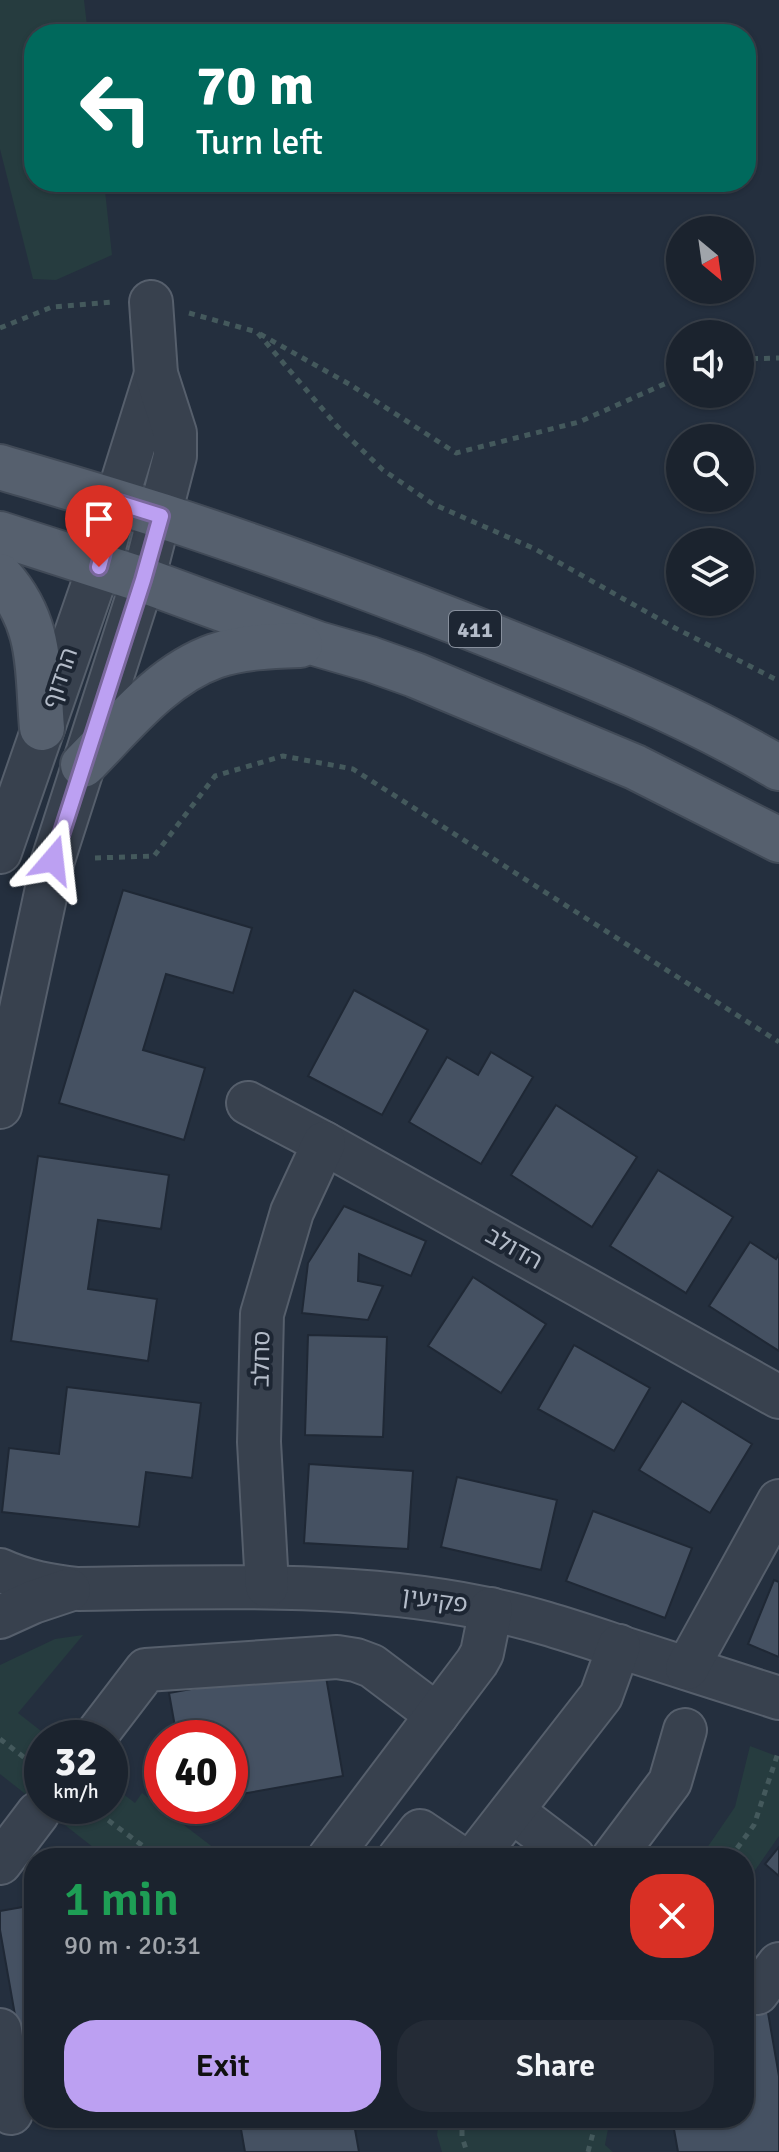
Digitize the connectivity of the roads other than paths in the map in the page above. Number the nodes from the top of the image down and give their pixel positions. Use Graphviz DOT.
graph roads {
  1 [pos="151,302"];
  2 [pos="156,374"];
  3 [pos="0,467"];
  4 [pos="116,502"];
  5 [pos="161,516"];
  6 [pos="0,534"];
  7 [pos="99,567"];
  8 [pos="0,576"];
  9 [pos="143,580"];
  10 [pos="318,644"];
  11 [pos="42,728"];
  12 [pos="83,765"];
  13 [pos="779,768"];
  14 [pos="779,840"];
  15 [pos="0,852"];
  16 [pos="248,1103"];
  17 [pos="0,1107"];
  18 [pos="324,1143"];
  19 [pos="779,1397"];
  20 [pos="779,1501"];
  21 [pos="0,1570"];
  22 [pos="267,1586"];
  23 [pos="78,1589"];
  24 [pos="491,1609"];
  25 [pos="0,1617"];
  26 [pos="619,1646"];
  27 [pos="687,1668"];
  28 [pos="779,1698"];
  29 [pos="437,1715"];
  30 [pos="108,1720"];
  31 [pos="685,1730"];
  32 [pos="512,1811"];
  33 [pos="30,1824"];
  34 [pos="337,1848"];
  35 [pos="407,1848"];
  36 [pos="445,1848"];
  37 [pos="483,1848"];
  38 [pos="561,1848"];
  39 [pos="620,1848"];
  40 [pos="0,1863"];
  41 [pos="0,2030"];
  42 [pos="15,2112"];
  1 -- 2 [label="street"];
  2 -- 4 [label="street, הרדוף"];
  2 -- 5 [label="street, הרדוף"];
  3 -- 4 [label="main road, 411"];
  4 -- 5 [label="main road, 411"];
  4 -- 7 [label="street, הרדוף"];
  5 -- 9 [label="street, הרדוף"];
  5 -- 13 [label="main road, 411"];
  6 -- 7 [label="main road"];
  7 -- 9 [label="main road"];
  7 -- 11 [label="street, הרדוף"];
  8 -- 11 [label="main road"];
  9 -- 10 [label="main road"];
  9 -- 12 [label="street, הרדוף"];
  10 -- 12 [label="main road"];
  10 -- 14 [label="main road"];
  11 -- 15 [label="street, הרדוף"];
  12 -- 17 [label="street, הרדוף"];
  16 -- 18 [label="street, הדולב"];
  18 -- 19 [label="street, הדולב"];
  18 -- 22 [label="street, סחלב"];
  20 -- 27 [label="street"];
  21 -- 23 [label="street, פקיעין"];
  22 -- 23 [label="street, פקיעין"];
  22 -- 24 [label="street, פקיעין"];
  23 -- 25 [label="street, פקיעין"];
  24 -- 26 [label="street, פקיעין"];
  24 -- 29 [label="street"];
  26 -- 27 [label="street, פקיעין"];
  26 -- 32 [label="street"];
  27 -- 28 [label="street, פקיעין"];
  29 -- 30 [label="street"];
  29 -- 34 [label="street"];
  31 -- 39 [label="street"];
  32 -- 37 [label="street"];
  32 -- 38 [label="street"];
  33 -- 40 [label="street"];
  35 -- 36 [label="street"];
  41 -- 42 [label="street"];
}
